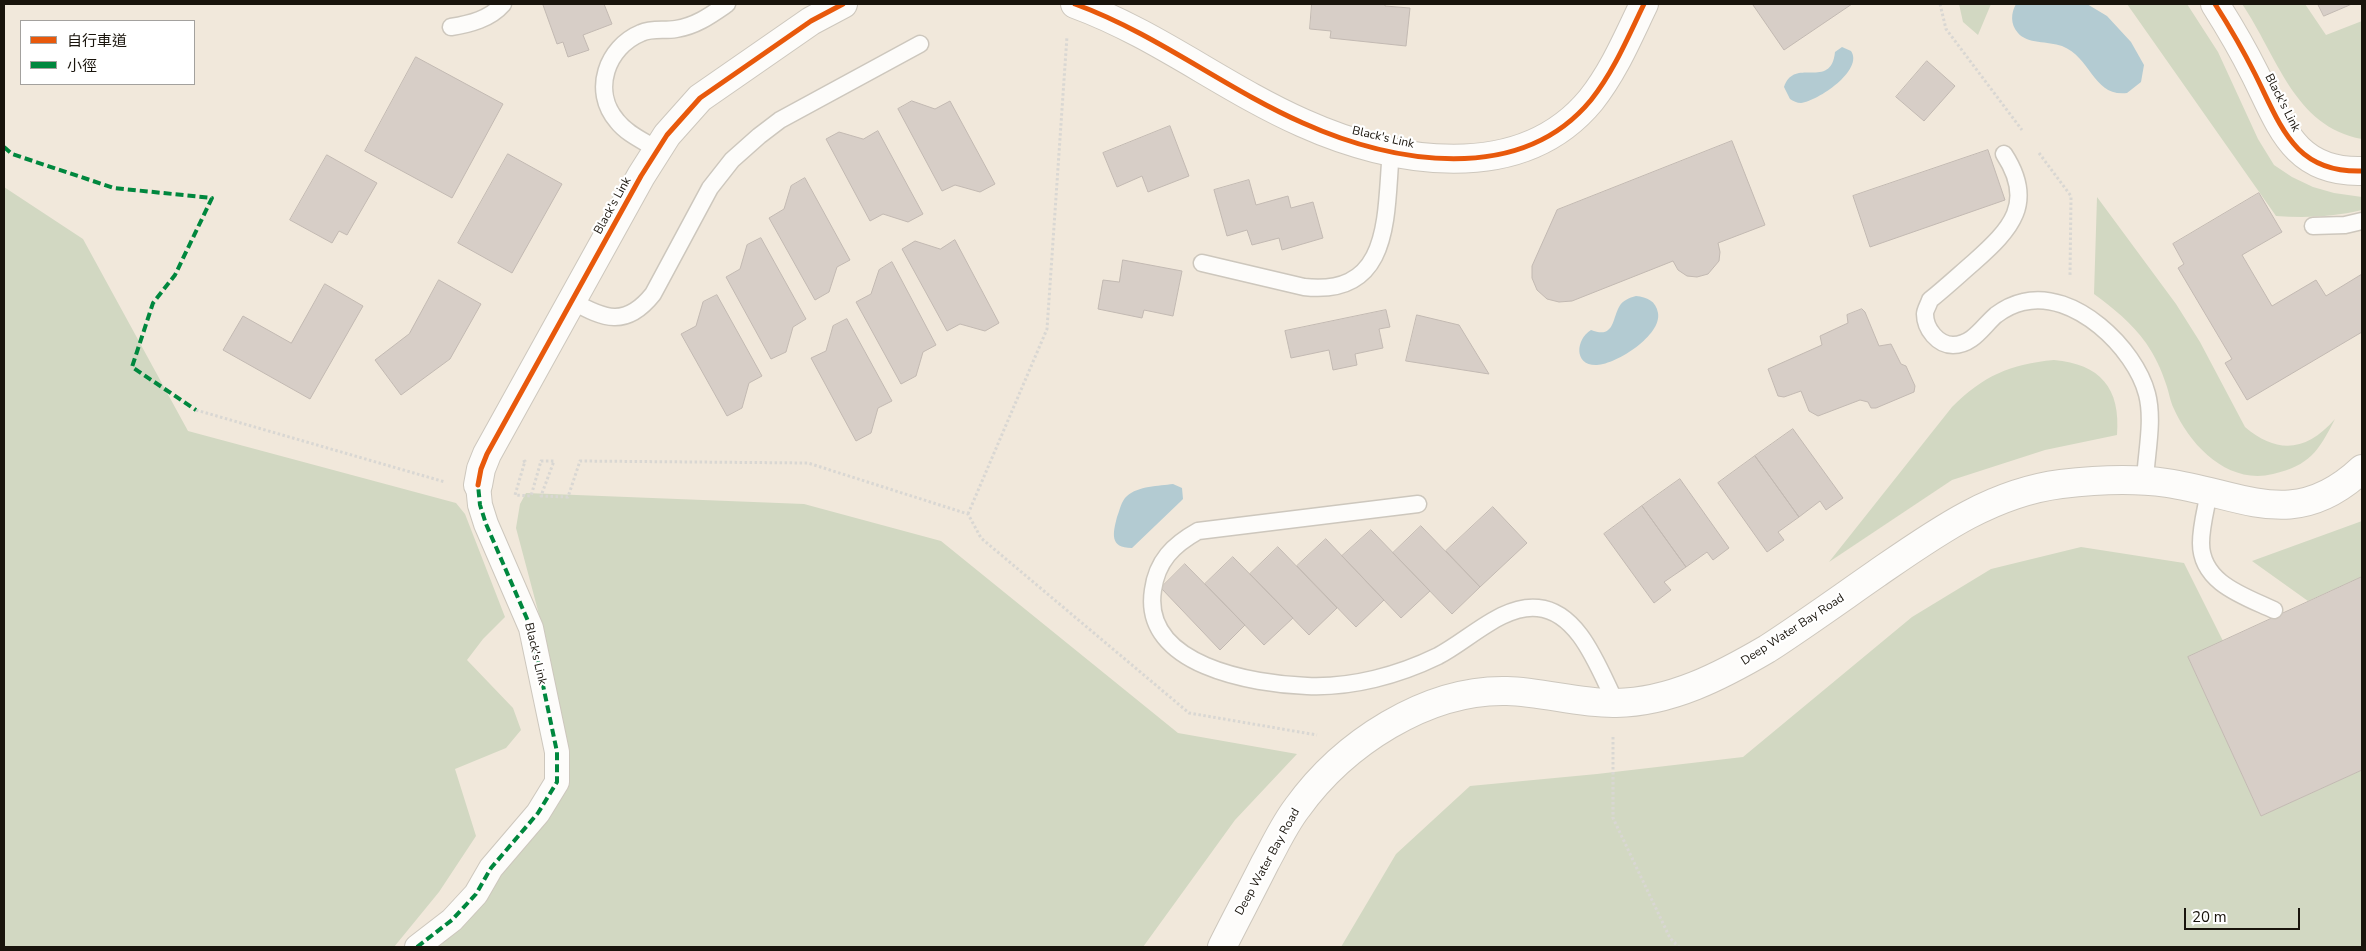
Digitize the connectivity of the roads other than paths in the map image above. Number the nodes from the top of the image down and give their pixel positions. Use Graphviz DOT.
graph roads {
  1 [pos="503,4"];
  2 [pos="727,4"];
  3 [pos="843,4"];
  4 [pos="1075,4"];
  5 [pos="1644,4"];
  6 [pos="2215,4"];
  7 [pos="451,27"];
  8 [pos="920,44"];
  9 [pos="658,150"];
  10 [pos="1391,152"];
  11 [pos="2004,154"];
  12 [pos="2362,171"];
  13 [pos="2362,221"];
  14 [pos="2313,226"];
  15 [pos="1202,263"];
  16 [pos="572,302"];
  17 [pos="2362,469"];
  18 [pos="2145,481"];
  19 [pos="478,485"];
  20 [pos="2209,492"];
  21 [pos="1418,504"];
  22 [pos="2274,610"];
  23 [pos="1616,703"];
  24 [pos="417,947"];
  25 [pos="1222,947"];
  1 -- 7 [label="lane"];
  2 -- 9 [label="lane"];
  3 -- 9 [label="street, Black's Link"];
  4 -- 10 [label="street, Black's Link"];
  5 -- 10 [label="street, Black's Link"];
  6 -- 12 [label="street, Black's Link"];
  8 -- 16 [label="lane"];
  9 -- 16 [label="street, Black's Link"];
  10 -- 15 [label="lane"];
  11 -- 18 [label="lane"];
  13 -- 14 [label="lane"];
  16 -- 19 [label="street, Black's Link"];
  17 -- 20 [label="street, Deep Water Bay Road"];
  18 -- 20 [label="street, Deep Water Bay Road"];
  18 -- 23 [label="street, Deep Water Bay Road"];
  19 -- 24 [label="street, Black's Link"];
  20 -- 22 [label="lane"];
  21 -- 23 [label="lane"];
  23 -- 25 [label="street, Deep Water Bay Road"];
}
